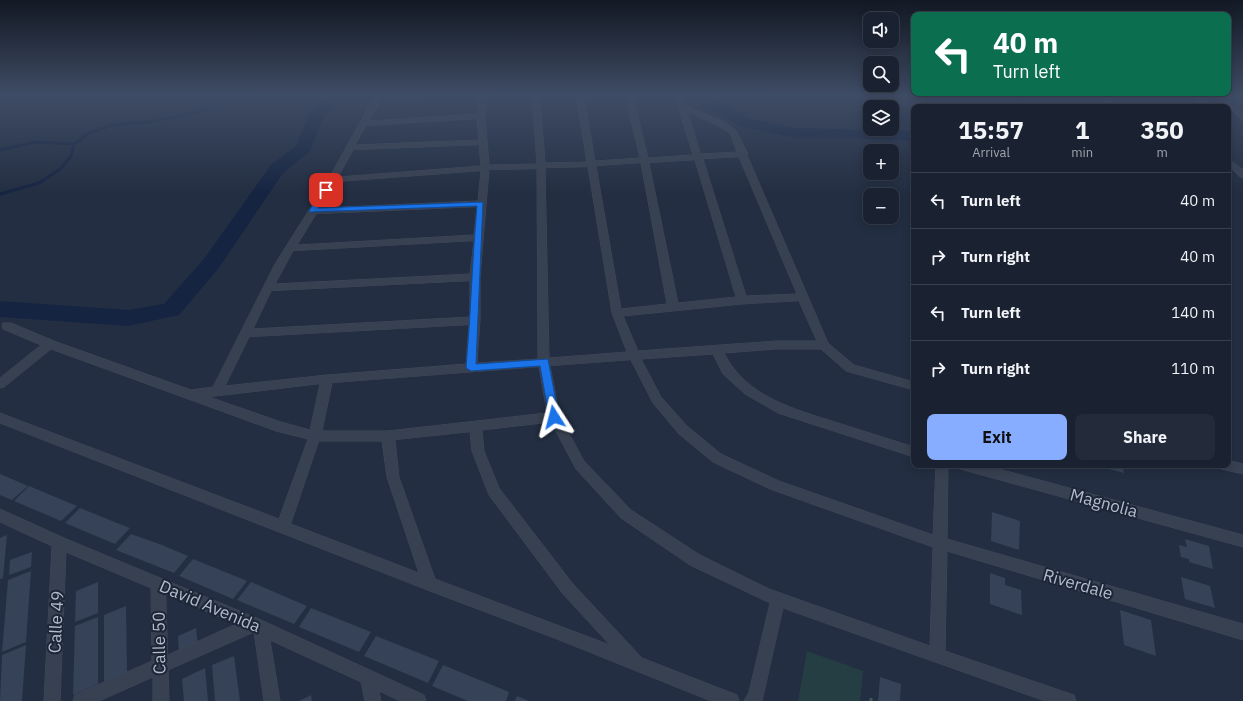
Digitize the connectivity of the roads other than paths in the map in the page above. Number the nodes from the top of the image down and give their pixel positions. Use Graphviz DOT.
graph roads {
  1 [pos="361,129"];
  2 [pos="482,129"];
  3 [pos="538,129"];
  4 [pos="585,129"];
  5 [pos="637,129"];
  6 [pos="689,129"];
  7 [pos="728,129"];
  8 [pos="483,142"];
  9 [pos="350,148"];
  10 [pos="744,154"];
  11 [pos="697,158"];
  12 [pos="644,160"];
  13 [pos="1231,163"];
  14 [pos="591,164"];
  15 [pos="541,166"];
  16 [pos="485,168"];
  17 [pos="1243,175"];
  18 [pos="332,180"];
  19 [pos="481,204"];
  20 [pos="313,211"];
  21 [pos="477,238"];
  22 [pos="290,248"];
  23 [pos="475,276"];
  24 [pos="268,288"];
  25 [pos="803,298"];
  26 [pos="742,300"];
  27 [pos="673,306"];
  28 [pos="617,313"];
  29 [pos="474,321"];
  30 [pos="7,326"];
  31 [pos="246,333"];
  32 [pos="50,344"];
  33 [pos="824,345"];
  34 [pos="717,351"];
  35 [pos="634,356"];
  36 [pos="544,362"];
  37 [pos="471,368"];
  38 [pos="327,380"];
  39 [pos="0,384"];
  40 [pos="911,385"];
  41 [pos="216,392"];
  42 [pos="193,394"];
  43 [pos="554,417"];
  44 [pos="0,418"];
  45 [pos="476,427"];
  46 [pos="315,436"];
  47 [pos="388,436"];
  48 [pos="911,451"];
  49 [pos="1231,467"];
  50 [pos="942,468"];
  51 [pos="975,468"];
  52 [pos="1243,470"];
  53 [pos="0,515"];
  54 [pos="283,526"];
  55 [pos="1243,541"];
  56 [pos="60,543"];
  57 [pos="940,543"];
  58 [pos="158,584"];
  59 [pos="430,584"];
  60 [pos="778,599"];
  61 [pos="258,626"];
  62 [pos="1243,632"];
  63 [pos="943,659"];
  64 [pos="638,664"];
  65 [pos="159,666"];
  66 [pos="368,678"];
  67 [pos="1048,698"];
  68 [pos="52,701"];
  69 [pos="81,701"];
  70 [pos="161,701"];
  71 [pos="272,701"];
  72 [pos="373,701"];
  73 [pos="418,701"];
  74 [pos="731,701"];
  75 [pos="752,701"];
  76 [pos="1068,701"];
  1 -- 9 [label="street"];
  2 -- 8 [label="street"];
  3 -- 15 [label="street"];
  4 -- 14 [label="street, Riverdale"];
  5 -- 12 [label="street"];
  6 -- 11 [label="street"];
  7 -- 10 [label="street"];
  8 -- 9 [label="street"];
  8 -- 16 [label="street"];
  9 -- 18 [label="street"];
  10 -- 11 [label="street"];
  10 -- 25 [label="street"];
  11 -- 12 [label="street"];
  11 -- 26 [label="street"];
  12 -- 14 [label="street"];
  12 -- 27 [label="street"];
  13 -- 17 [label="street"];
  14 -- 15 [label="street"];
  14 -- 28 [label="street, Riverdale"];
  15 -- 16 [label="street"];
  15 -- 36 [label="street"];
  16 -- 18 [label="street"];
  16 -- 19 [label="street"];
  18 -- 20 [label="street"];
  19 -- 20 [label="street"];
  19 -- 21 [label="street"];
  20 -- 22 [label="street"];
  21 -- 22 [label="street"];
  21 -- 23 [label="street"];
  22 -- 24 [label="street"];
  23 -- 24 [label="street"];
  23 -- 29 [label="street"];
  24 -- 31 [label="street"];
  25 -- 26 [label="street"];
  25 -- 33 [label="street"];
  26 -- 27 [label="street"];
  27 -- 28 [label="street"];
  28 -- 35 [label="street, Riverdale"];
  29 -- 31 [label="street"];
  29 -- 37 [label="street"];
  30 -- 32 [label="street"];
  31 -- 41 [label="street"];
  32 -- 39 [label="street"];
  32 -- 42 [label="street"];
  33 -- 34 [label="street"];
  33 -- 40 [label="street"];
  34 -- 35 [label="street"];
  34 -- 48 [label="street"];
  35 -- 36 [label="street"];
  35 -- 57 [label="street, Riverdale"];
  36 -- 37 [label="street"];
  36 -- 43 [label="street"];
  37 -- 38 [label="street"];
  38 -- 41 [label="street"];
  38 -- 46 [label="street"];
  41 -- 42 [label="street"];
  42 -- 46 [label="street"];
  43 -- 45 [label="street"];
  43 -- 60 [label="street"];
  44 -- 54 [label="street"];
  45 -- 47 [label="street"];
  45 -- 64 [label="street"];
  46 -- 47 [label="street"];
  46 -- 54 [label="street"];
  47 -- 59 [label="street"];
  49 -- 52 [label="street"];
  50 -- 57 [label="street"];
  51 -- 55 [label="street, Magnolia"];
  53 -- 56 [label="street, David Avenida"];
  54 -- 59 [label="street"];
  56 -- 58 [label="street, David Avenida"];
  56 -- 68 [label="street, Calle 49"];
  57 -- 62 [label="street, Riverdale"];
  57 -- 63 [label="street"];
  58 -- 61 [label="street, David Avenida"];
  58 -- 65 [label="street, Calle 50"];
  59 -- 64 [label="street"];
  60 -- 63 [label="street"];
  60 -- 75 [label="street"];
  61 -- 65 [label="street"];
  61 -- 66 [label="street, David Avenida"];
  61 -- 71 [label="street"];
  63 -- 67 [label="street"];
  64 -- 74 [label="street"];
  65 -- 69 [label="street"];
  65 -- 70 [label="street, Calle 50"];
  66 -- 72 [label="street"];
  66 -- 73 [label="street, David Avenida"];
  67 -- 76 [label="street"];
}
